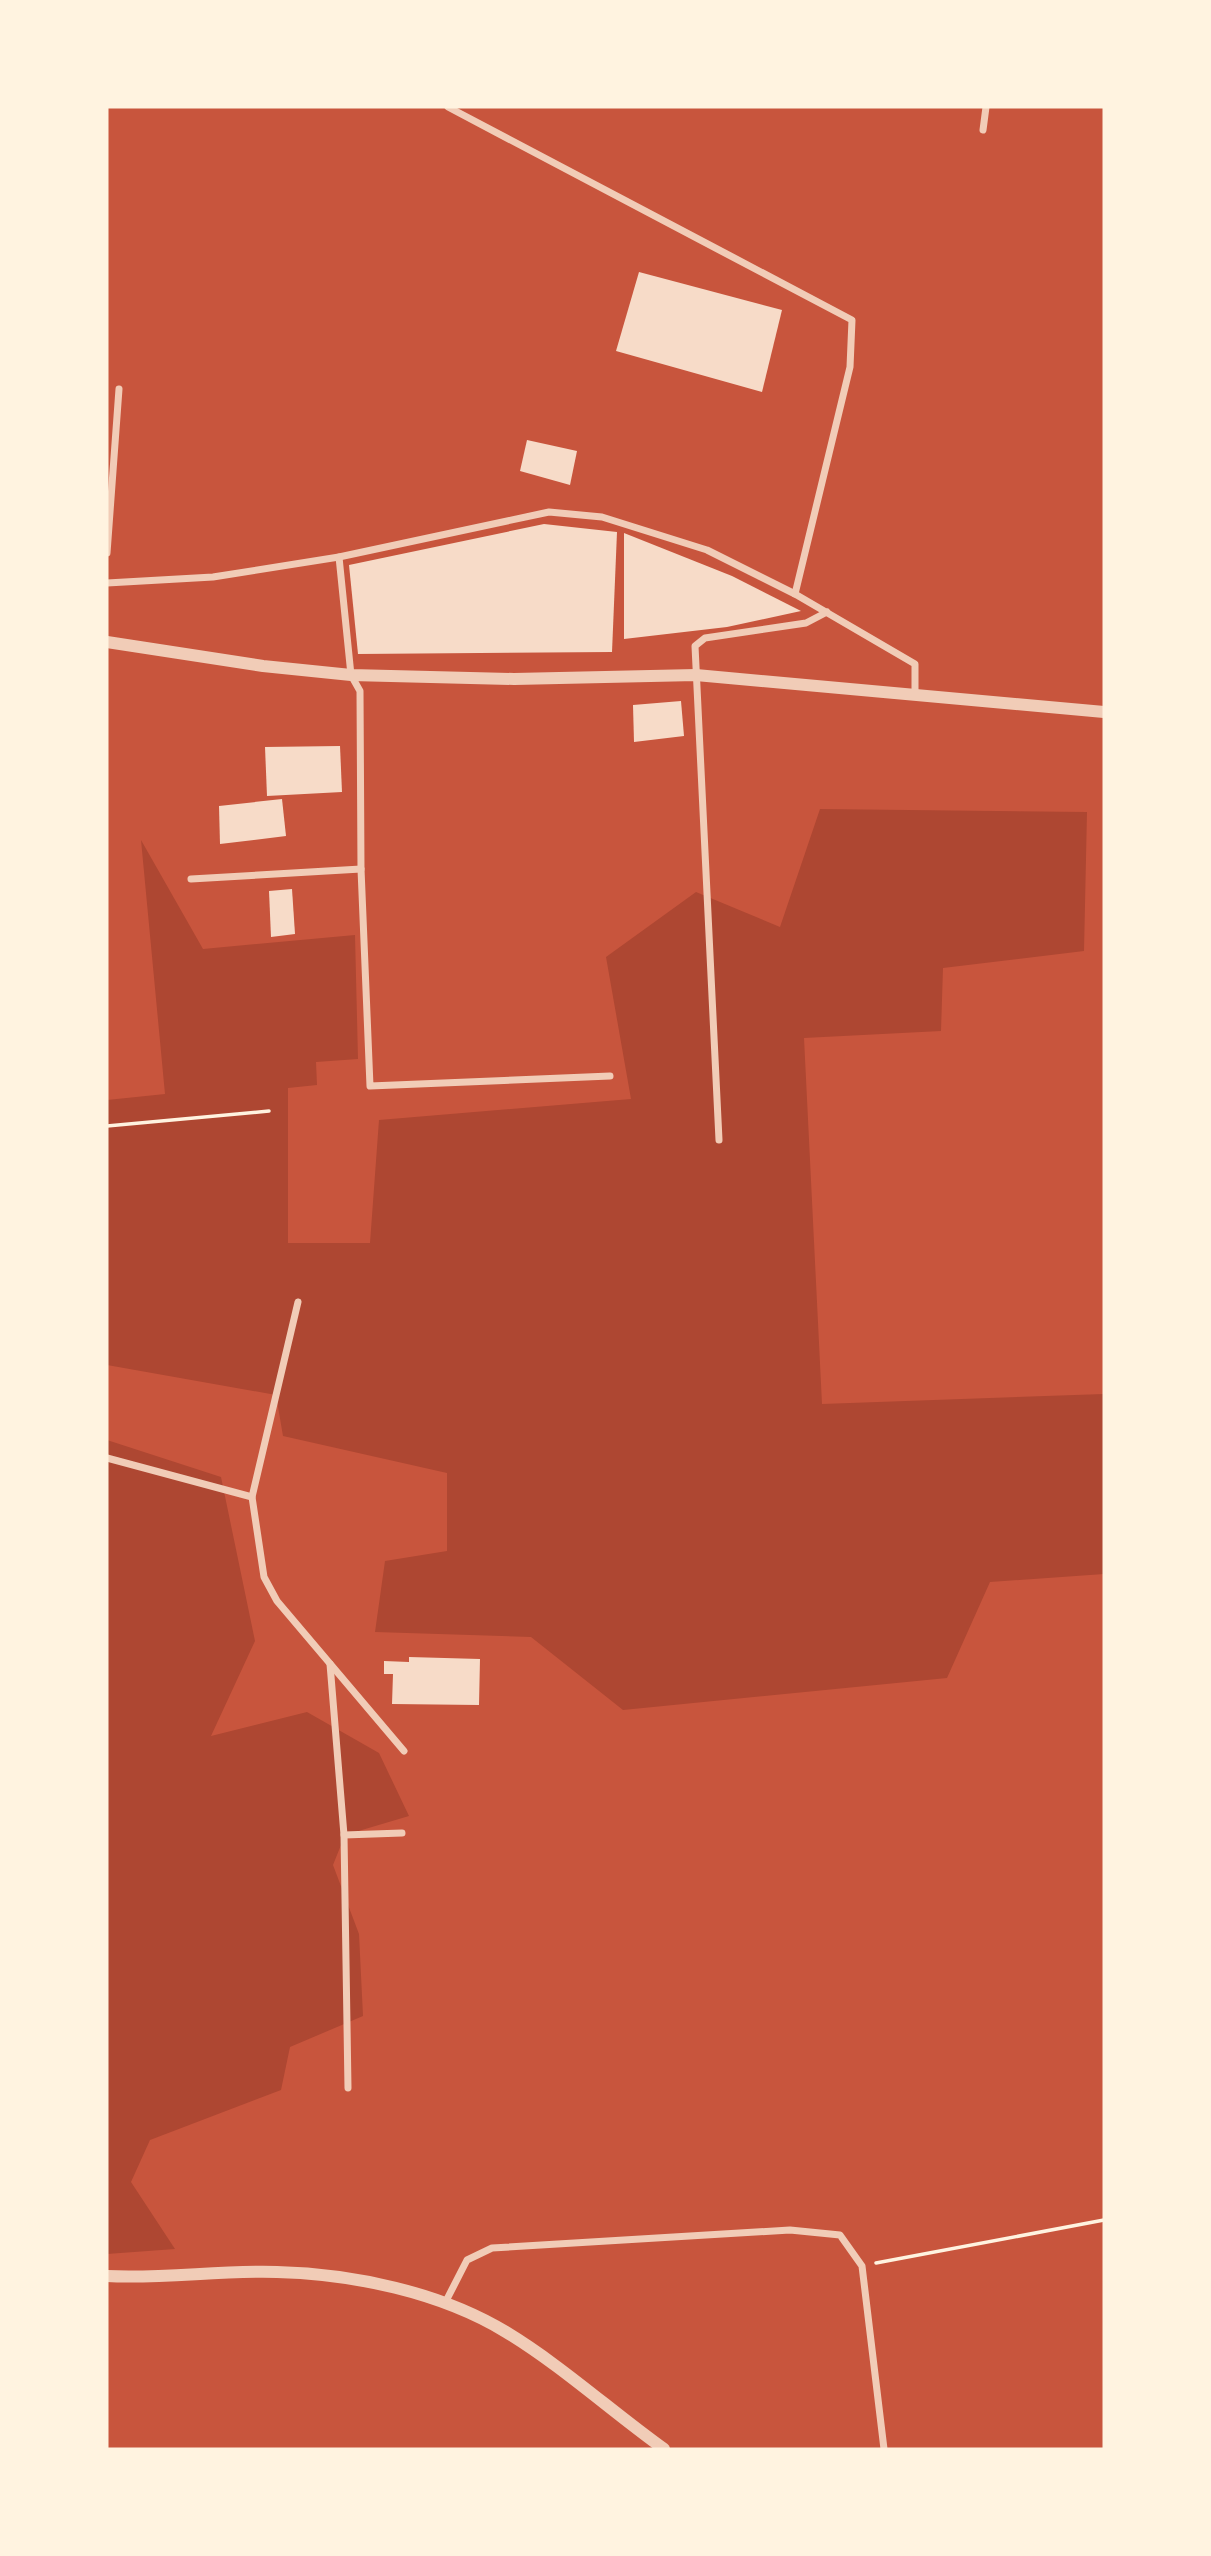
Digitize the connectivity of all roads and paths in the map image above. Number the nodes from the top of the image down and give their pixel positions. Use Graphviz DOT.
graph roads {
  1 [pos="448,107"];
  2 [pos="986,107"];
  3 [pos="983,130"];
  4 [pos="119,389"];
  5 [pos="107,553"];
  6 [pos="339,557"];
  7 [pos="107,583"];
  8 [pos="795,594"];
  9 [pos="827,612"];
  10 [pos="107,642"];
  11 [pos="351,675"];
  12 [pos="696,675"];
  13 [pos="915,693"];
  14 [pos="1104,712"];
  15 [pos="361,869"];
  16 [pos="191,879"];
  17 [pos="610,1076"];
  18 [pos="269,1111"];
  19 [pos="107,1126"];
  20 [pos="719,1140"];
  21 [pos="298,1302"];
  22 [pos="107,1458"];
  23 [pos="252,1497"];
  24 [pos="330,1663"];
  25 [pos="404,1751"];
  26 [pos="402,1833"];
  27 [pos="344,1835"];
  28 [pos="348,2088"];
  29 [pos="1104,2220"];
  30 [pos="862,2266"];
  31 [pos="107,2276"];
  32 [pos="445,2303"];
  33 [pos="664,2449"];
  34 [pos="884,2449"];
  1 -- 8 [label="street"];
  2 -- 3 [label="street"];
  4 -- 5 [label="street"];
  6 -- 7 [label="street"];
  6 -- 8 [label="street"];
  6 -- 11 [label="street"];
  8 -- 9 [label="street"];
  9 -- 12 [label="street"];
  9 -- 13 [label="street"];
  10 -- 11 [label="street"];
  11 -- 12 [label="street"];
  11 -- 15 [label="street"];
  12 -- 13 [label="street"];
  12 -- 20 [label="street"];
  13 -- 14 [label="street"];
  15 -- 16 [label="street"];
  15 -- 17 [label="street"];
  18 -- 19 [label="path"];
  21 -- 23 [label="street"];
  22 -- 23 [label="street"];
  23 -- 24 [label="street"];
  24 -- 25 [label="street"];
  24 -- 27 [label="street"];
  26 -- 27 [label="street"];
  27 -- 28 [label="street"];
  29 -- 30 [label="path"];
  30 -- 32 [label="street"];
  30 -- 34 [label="street"];
  31 -- 32 [label="street"];
  32 -- 33 [label="street"];
}
